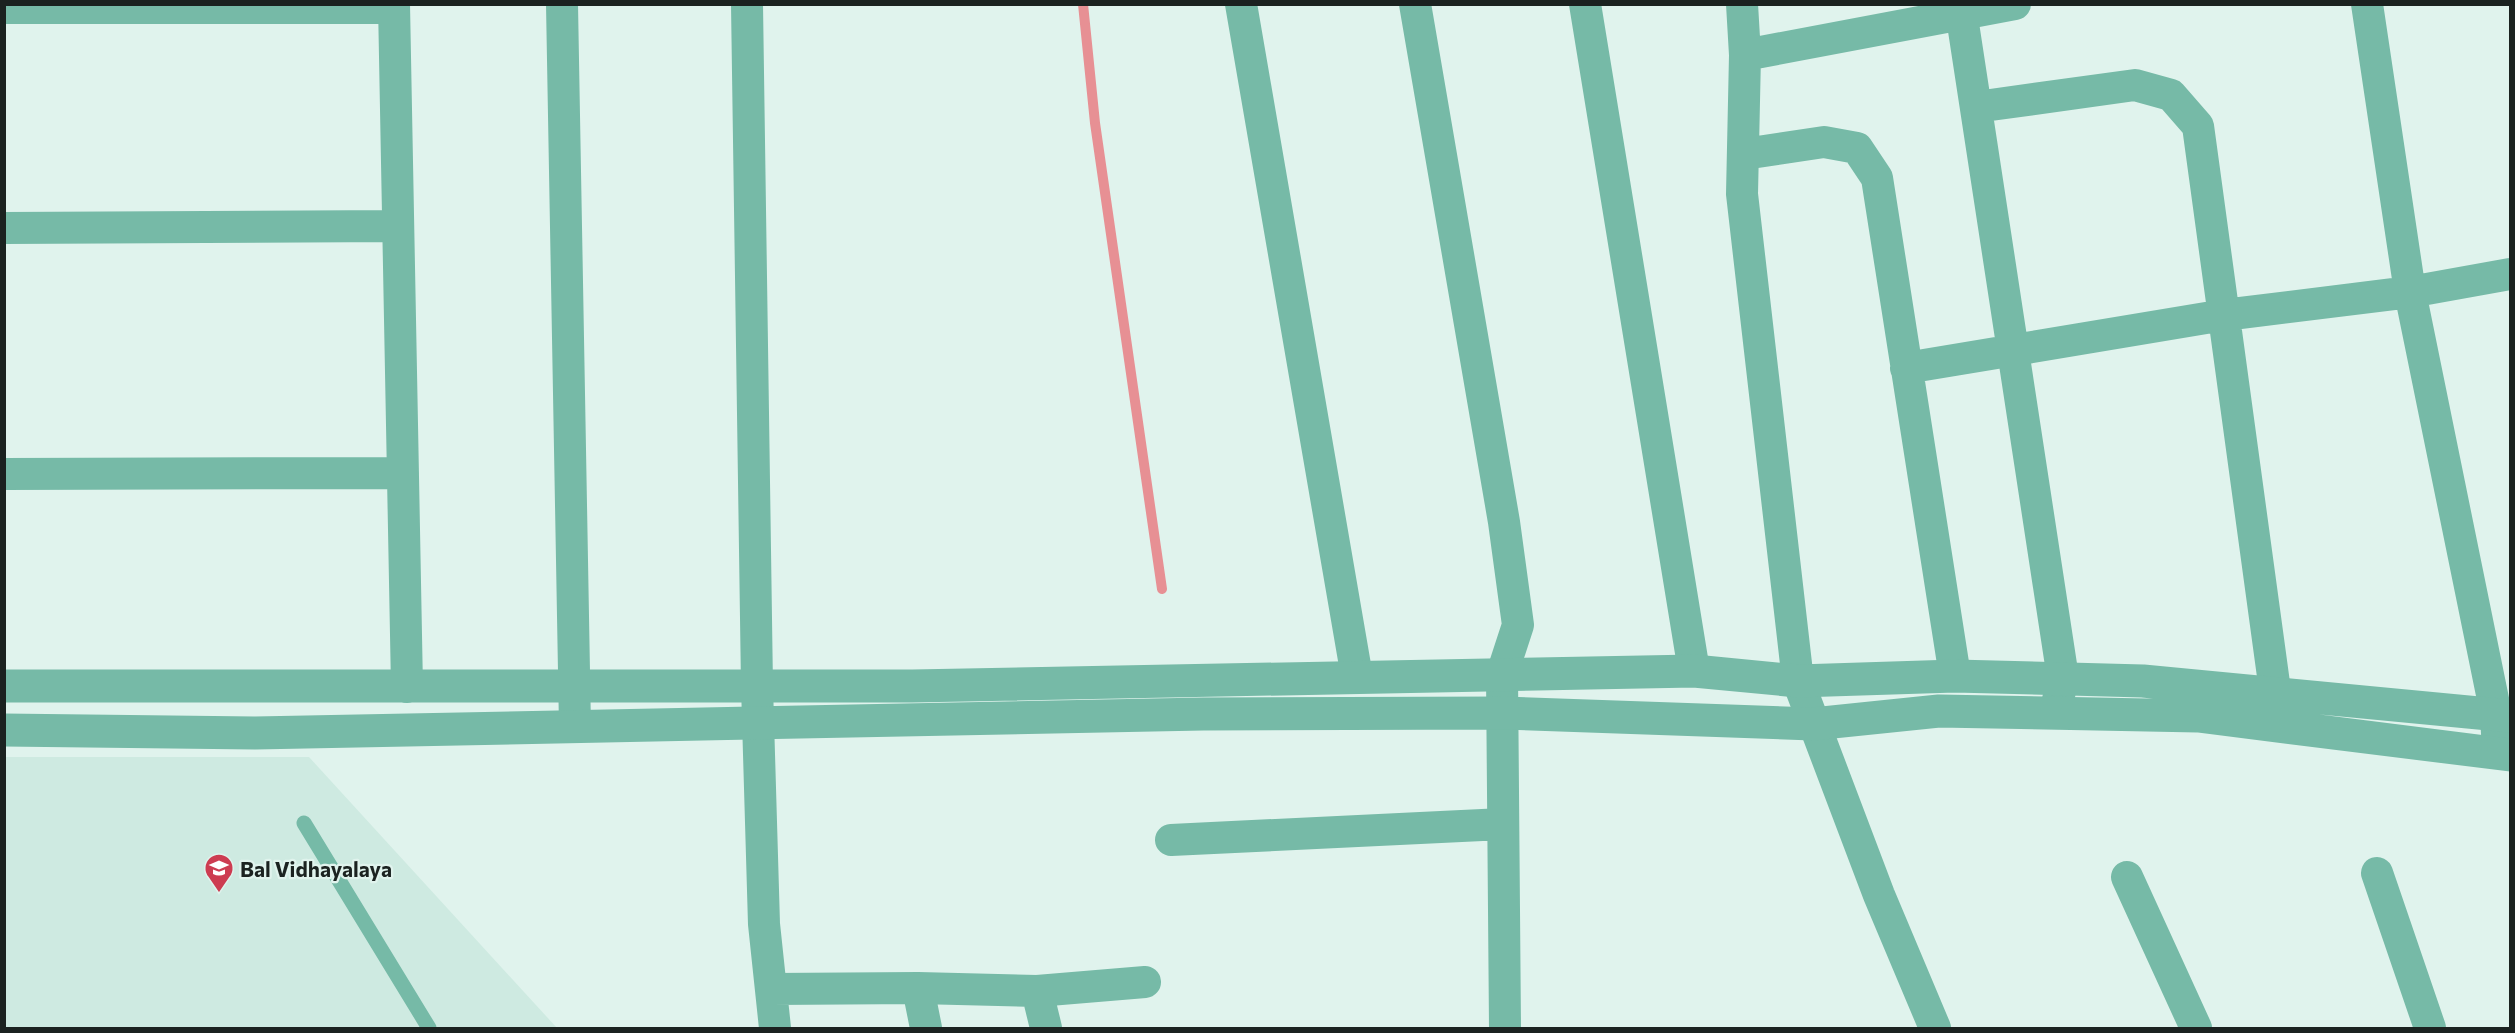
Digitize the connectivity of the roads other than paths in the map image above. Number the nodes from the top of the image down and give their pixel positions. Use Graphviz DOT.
graph roads {
  1 [pos="561,4"];
  2 [pos="747,4"];
  3 [pos="1242,4"];
  4 [pos="1415,4"];
  5 [pos="1585,4"];
  6 [pos="1742,4"];
  7 [pos="2015,4"];
  8 [pos="2367,4"];
  9 [pos="394,6"];
  10 [pos="4,8"];
  11 [pos="1961,9"];
  12 [pos="1745,55"];
  13 [pos="1976,107"];
  14 [pos="1744,154"];
  15 [pos="398,226"];
  16 [pos="4,228"];
  17 [pos="2511,274"];
  18 [pos="2410,292"];
  19 [pos="2224,315"];
  20 [pos="2013,350"];
  21 [pos="1906,368"];
  22 [pos="403,473"];
  23 [pos="4,474"];
  24 [pos="1694,670"];
  25 [pos="1502,674"];
  26 [pos="1955,676"];
  27 [pos="1357,677"];
  28 [pos="2063,678"];
  29 [pos="1798,681"];
  30 [pos="757,686"];
  31 [pos="4,687"];
  32 [pos="407,687"];
  33 [pos="574,687"];
  34 [pos="2276,693"];
  35 [pos="1503,713"];
  36 [pos="2055,713"];
  37 [pos="2503,715"];
  38 [pos="758,723"];
  39 [pos="1813,724"];
  40 [pos="2280,726"];
  41 [pos="575,727"];
  42 [pos="4,730"];
  43 [pos="2504,754"];
  44 [pos="304,824"];
  45 [pos="1503,824"];
  46 [pos="1171,840"];
  47 [pos="2377,873"];
  48 [pos="2127,877"];
  49 [pos="1145,982"];
  50 [pos="918,988"];
  51 [pos="771,989"];
  52 [pos="1037,992"];
  53 [pos="429,1029"];
  54 [pos="776,1029"];
  55 [pos="926,1029"];
  56 [pos="1047,1029"];
  57 [pos="1505,1029"];
  58 [pos="1935,1029"];
  59 [pos="2196,1029"];
  60 [pos="2430,1029"];
  1 -- 33 [label="street"];
  2 -- 30 [label="street"];
  3 -- 27 [label="street"];
  4 -- 25 [label="street"];
  5 -- 24 [label="street"];
  6 -- 12 [label="street"];
  7 -- 11 [label="street"];
  8 -- 18 [label="street"];
  9 -- 10 [label="street"];
  9 -- 15 [label="street"];
  11 -- 12 [label="street"];
  11 -- 13 [label="street"];
  12 -- 14 [label="street"];
  13 -- 19 [label="street"];
  13 -- 20 [label="street"];
  14 -- 21 [label="street"];
  14 -- 29 [label="street"];
  15 -- 16 [label="street"];
  15 -- 22 [label="street"];
  17 -- 18 [label="street"];
  18 -- 19 [label="street"];
  18 -- 37 [label="street"];
  19 -- 20 [label="street"];
  19 -- 34 [label="street"];
  20 -- 21 [label="street"];
  20 -- 28 [label="street"];
  21 -- 26 [label="street"];
  22 -- 23 [label="street"];
  22 -- 32 [label="street"];
  24 -- 25 [label="street"];
  24 -- 29 [label="street"];
  25 -- 27 [label="street"];
  25 -- 35 [label="street"];
  26 -- 28 [label="street"];
  26 -- 29 [label="street"];
  27 -- 30 [label="street"];
  28 -- 34 [label="street"];
  28 -- 36 [label="street"];
  29 -- 39 [label="street"];
  30 -- 33 [label="street"];
  30 -- 38 [label="street"];
  31 -- 32 [label="street"];
  32 -- 33 [label="street"];
  33 -- 41 [label="street"];
  34 -- 37 [label="street"];
  34 -- 40 [label="street"];
  35 -- 38 [label="street"];
  35 -- 39 [label="street"];
  35 -- 45 [label="street"];
  36 -- 39 [label="street"];
  36 -- 40 [label="street"];
  37 -- 43 [label="street"];
  38 -- 41 [label="street"];
  38 -- 51 [label="street"];
  39 -- 58 [label="street"];
  40 -- 43 [label="street"];
  41 -- 42 [label="street"];
  44 -- 53 [label="lane"];
  45 -- 46 [label="street"];
  45 -- 57 [label="street"];
  47 -- 60 [label="street"];
  48 -- 59 [label="street"];
  49 -- 52 [label="street"];
  50 -- 51 [label="street"];
  50 -- 52 [label="street"];
  50 -- 55 [label="street"];
  51 -- 54 [label="street"];
  52 -- 56 [label="street"];
}
